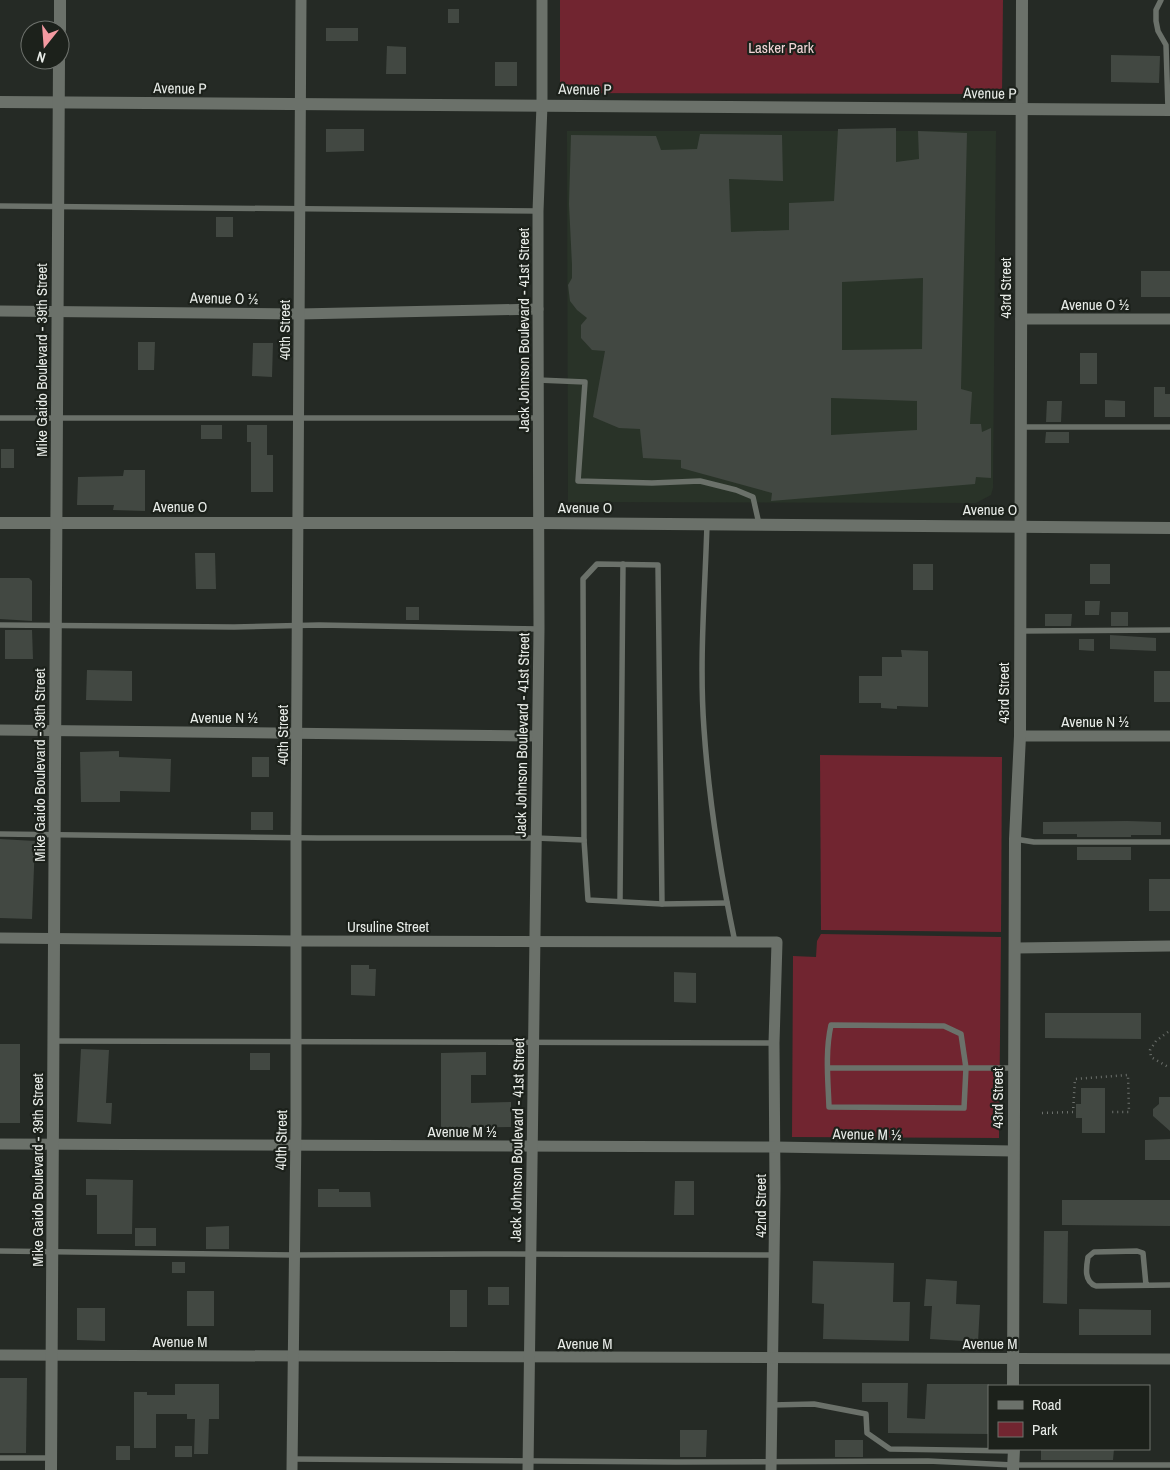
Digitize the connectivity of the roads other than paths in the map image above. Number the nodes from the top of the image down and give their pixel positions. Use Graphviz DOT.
graph roads {
  1 [pos="60,0"];
  2 [pos="301,0"];
  3 [pos="542,0"];
  4 [pos="1022,0"];
  5 [pos="1161,0"];
  6 [pos="60,20"];
  7 [pos="59,70"];
  8 [pos="0,102"];
  9 [pos="59,102"];
  10 [pos="301,105"];
  11 [pos="542,105"];
  12 [pos="1022,110"];
  13 [pos="1169,110"];
  14 [pos="0,206"];
  15 [pos="59,206"];
  16 [pos="300,210"];
  17 [pos="538,211"];
  18 [pos="538,309"];
  19 [pos="0,311"];
  20 [pos="58,311"];
  21 [pos="299,314"];
  22 [pos="1021,319"];
  23 [pos="1170,319"];
  24 [pos="538,380"];
  25 [pos="298,417"];
  26 [pos="0,418"];
  27 [pos="57,418"];
  28 [pos="538,418"];
  29 [pos="1021,427"];
  30 [pos="1170,427"];
  31 [pos="0,522"];
  32 [pos="298,522"];
  33 [pos="538,522"];
  34 [pos="57,523"];
  35 [pos="707,523"];
  36 [pos="759,524"];
  37 [pos="1021,525"];
  38 [pos="1170,528"];
  39 [pos="622,564"];
  40 [pos="297,625"];
  41 [pos="0,626"];
  42 [pos="56,627"];
  43 [pos="539,629"];
  44 [pos="1170,630"];
  45 [pos="1019,631"];
  46 [pos="0,730"];
  47 [pos="56,731"];
  48 [pos="297,732"];
  49 [pos="537,736"];
  50 [pos="1020,736"];
  51 [pos="1170,736"];
  52 [pos="0,834"];
  53 [pos="55,834"];
  54 [pos="296,837"];
  55 [pos="536,838"];
  56 [pos="1015,839"];
  57 [pos="584,840"];
  58 [pos="1170,842"];
  59 [pos="620,901"];
  60 [pos="727,903"];
  61 [pos="662,904"];
  62 [pos="0,938"];
  63 [pos="54,938"];
  64 [pos="296,941"];
  65 [pos="535,941"];
  66 [pos="735,942"];
  67 [pos="777,942"];
  68 [pos="1170,946"];
  69 [pos="1015,948"];
  70 [pos="54,1041"];
  71 [pos="296,1042"];
  72 [pos="534,1042"];
  73 [pos="774,1043"];
  74 [pos="828,1068"];
  75 [pos="966,1068"];
  76 [pos="1014,1068"];
  77 [pos="0,1144"];
  78 [pos="53,1144"];
  79 [pos="296,1146"];
  80 [pos="532,1146"];
  81 [pos="775,1147"];
  82 [pos="1013,1151"];
  83 [pos="0,1251"];
  84 [pos="52,1251"];
  85 [pos="531,1254"];
  86 [pos="294,1255"];
  87 [pos="774,1255"];
  88 [pos="1146,1285"];
  89 [pos="1170,1285"];
  90 [pos="0,1355"];
  91 [pos="52,1356"];
  92 [pos="294,1356"];
  93 [pos="530,1358"];
  94 [pos="772,1358"];
  95 [pos="1013,1358"];
  96 [pos="1170,1359"];
  97 [pos="1013,1385"];
  98 [pos="772,1405"];
  99 [pos="988,1450"];
  100 [pos="1014,1450"];
  101 [pos="0,1458"];
  102 [pos="51,1464"];
  103 [pos="292,1465"];
  104 [pos="1170,1465"];
  105 [pos="528,1466"];
  106 [pos="771,1466"];
  107 [pos="1013,1467"];
  1 -- 6 [label="main road"];
  2 -- 10 [label="street, 40th Street"];
  3 -- 11 [label="street, Jack Johnson Boulevard - 41st Street"];
  4 -- 12 [label="main road, 43rd Street"];
  5 -- 13 [label="lane"];
  7 -- 9 [label="main road, Mike Gaido Boulevard - 39th Street"];
  8 -- 9 [label="main road, Avenue P"];
  9 -- 10 [label="main road, Avenue P"];
  9 -- 15 [label="main road, Mike Gaido Boulevard - 39th Street"];
  10 -- 11 [label="main road, Avenue P"];
  10 -- 16 [label="street, 40th Street"];
  11 -- 12 [label="main road, Avenue P"];
  11 -- 17 [label="street, Jack Johnson Boulevard - 41st Street"];
  12 -- 13 [label="main road, Avenue P"];
  12 -- 22 [label="main road, 43rd Street"];
  14 -- 15 [label="lane"];
  15 -- 16 [label="lane"];
  15 -- 20 [label="main road, Mike Gaido Boulevard - 39th Street"];
  16 -- 17 [label="lane"];
  16 -- 21 [label="street, 40th Street"];
  17 -- 18 [label="street, Jack Johnson Boulevard - 41st Street"];
  18 -- 21 [label="street, Avenue O ½"];
  18 -- 24 [label="street, Jack Johnson Boulevard - 41st Street"];
  19 -- 20 [label="street, Avenue O ½"];
  20 -- 21 [label="street, Avenue O ½"];
  20 -- 27 [label="main road, Mike Gaido Boulevard - 39th Street"];
  21 -- 25 [label="street, 40th Street"];
  22 -- 23 [label="street, Avenue O ½"];
  22 -- 29 [label="main road, 43rd Street"];
  24 -- 28 [label="street, Jack Johnson Boulevard - 41st Street"];
  24 -- 36 [label="lane"];
  25 -- 27 [label="lane"];
  25 -- 28 [label="lane"];
  25 -- 32 [label="street, 40th Street"];
  26 -- 27 [label="lane"];
  27 -- 34 [label="main road, Mike Gaido Boulevard - 39th Street"];
  28 -- 33 [label="street, Jack Johnson Boulevard - 41st Street"];
  29 -- 30 [label="lane"];
  29 -- 37 [label="main road, 43rd Street"];
  31 -- 34 [label="main road, Avenue O"];
  32 -- 33 [label="main road, Avenue O"];
  32 -- 34 [label="main road, Avenue O"];
  32 -- 40 [label="street, 40th Street"];
  33 -- 35 [label="main road, Avenue O"];
  33 -- 43 [label="street, Jack Johnson Boulevard - 41st Street"];
  34 -- 42 [label="main road, Mike Gaido Boulevard - 39th Street"];
  35 -- 36 [label="main road, Avenue O"];
  35 -- 60 [label="lane"];
  36 -- 37 [label="main road, Avenue O"];
  37 -- 38 [label="main road, Avenue O"];
  37 -- 45 [label="main road, 43rd Street"];
  39 -- 57 [label="lane"];
  39 -- 59 [label="lane"];
  39 -- 61 [label="lane"];
  40 -- 42 [label="lane"];
  40 -- 43 [label="lane"];
  40 -- 48 [label="street, 40th Street"];
  41 -- 42 [label="lane"];
  42 -- 47 [label="main road, Mike Gaido Boulevard - 39th Street"];
  43 -- 49 [label="street, Jack Johnson Boulevard - 41st Street"];
  44 -- 45 [label="lane"];
  45 -- 50 [label="main road, 43rd Street"];
  46 -- 47 [label="street, Avenue N ½"];
  47 -- 48 [label="street, Avenue N ½"];
  47 -- 53 [label="main road, Mike Gaido Boulevard - 39th Street"];
  48 -- 49 [label="street, Avenue N ½"];
  48 -- 54 [label="street, 40th Street"];
  49 -- 55 [label="street, Jack Johnson Boulevard - 41st Street"];
  50 -- 51 [label="street, Avenue N ½"];
  50 -- 56 [label="main road, 43rd Street"];
  52 -- 53 [label="lane"];
  53 -- 54 [label="lane"];
  53 -- 63 [label="main road, Mike Gaido Boulevard - 39th Street"];
  54 -- 55 [label="lane"];
  54 -- 64 [label="street, 40th Street"];
  55 -- 57 [label="lane"];
  55 -- 65 [label="street, Jack Johnson Boulevard - 41st Street"];
  56 -- 58 [label="lane"];
  56 -- 69 [label="main road, 43rd Street"];
  57 -- 59 [label="lane"];
  59 -- 61 [label="lane"];
  60 -- 61 [label="lane"];
  60 -- 66 [label="lane"];
  62 -- 63 [label="street, Ursuline Street"];
  63 -- 64 [label="street, Ursuline Street"];
  63 -- 70 [label="main road, Mike Gaido Boulevard - 39th Street"];
  64 -- 65 [label="street, Ursuline Street"];
  64 -- 71 [label="street, 40th Street"];
  65 -- 66 [label="street, Ursuline Street"];
  65 -- 72 [label="street, Jack Johnson Boulevard - 41st Street"];
  66 -- 67 [label="street, Ursuline Street"];
  67 -- 73 [label="street, 42nd Street"];
  68 -- 69 [label="street"];
  69 -- 76 [label="main road, 43rd Street"];
  70 -- 71 [label="lane"];
  70 -- 78 [label="main road, Mike Gaido Boulevard - 39th Street"];
  71 -- 72 [label="lane"];
  71 -- 79 [label="street, 40th Street"];
  72 -- 73 [label="lane"];
  72 -- 80 [label="street, Jack Johnson Boulevard - 41st Street"];
  73 -- 81 [label="street, 42nd Street"];
  74 -- 75 [label="lane"];
  74 -- 75 [label="lane"];
  74 -- 75 [label="lane"];
  75 -- 76 [label="lane"];
  76 -- 82 [label="main road, 43rd Street"];
  77 -- 78 [label="street, Avenue M ½"];
  78 -- 79 [label="street, Avenue M ½"];
  78 -- 84 [label="main road, Mike Gaido Boulevard - 39th Street"];
  79 -- 80 [label="street, Avenue M ½"];
  79 -- 86 [label="street, 40th Street"];
  80 -- 81 [label="street, Avenue M ½"];
  80 -- 85 [label="street, Jack Johnson Boulevard - 41st Street"];
  81 -- 82 [label="street, Avenue M ½"];
  81 -- 87 [label="street, 42nd Street"];
  82 -- 95 [label="main road, 43rd Street"];
  83 -- 84 [label="lane"];
  84 -- 86 [label="lane"];
  84 -- 91 [label="main road, Mike Gaido Boulevard - 39th Street"];
  85 -- 86 [label="lane"];
  85 -- 87 [label="lane"];
  85 -- 93 [label="street, Jack Johnson Boulevard - 41st Street"];
  86 -- 92 [label="street, 40th Street"];
  87 -- 94 [label="street, 42nd Street"];
  88 -- 88 [label="lane"];
  88 -- 89 [label="lane"];
  90 -- 91 [label="street, Avenue M"];
  91 -- 92 [label="street, Avenue M"];
  91 -- 102 [label="main road, Mike Gaido Boulevard - 39th Street"];
  92 -- 93 [label="street, Avenue M"];
  92 -- 103 [label="street, 40th Street"];
  93 -- 94 [label="street, Avenue M"];
  93 -- 105 [label="street, Jack Johnson Boulevard - 41st Street"];
  94 -- 95 [label="street, Avenue M"];
  94 -- 98 [label="street, 42nd Street"];
  95 -- 96 [label="street, Avenue M"];
  95 -- 97 [label="main road, 43rd Street"];
  98 -- 99 [label="lane"];
  98 -- 106 [label="street, 42nd Street"];
  100 -- 107 [label="main road"];
  101 -- 102 [label="lane"];
  103 -- 105 [label="lane"];
  104 -- 107 [label="lane"];
  105 -- 106 [label="lane"];
  106 -- 107 [label="lane"];
}
